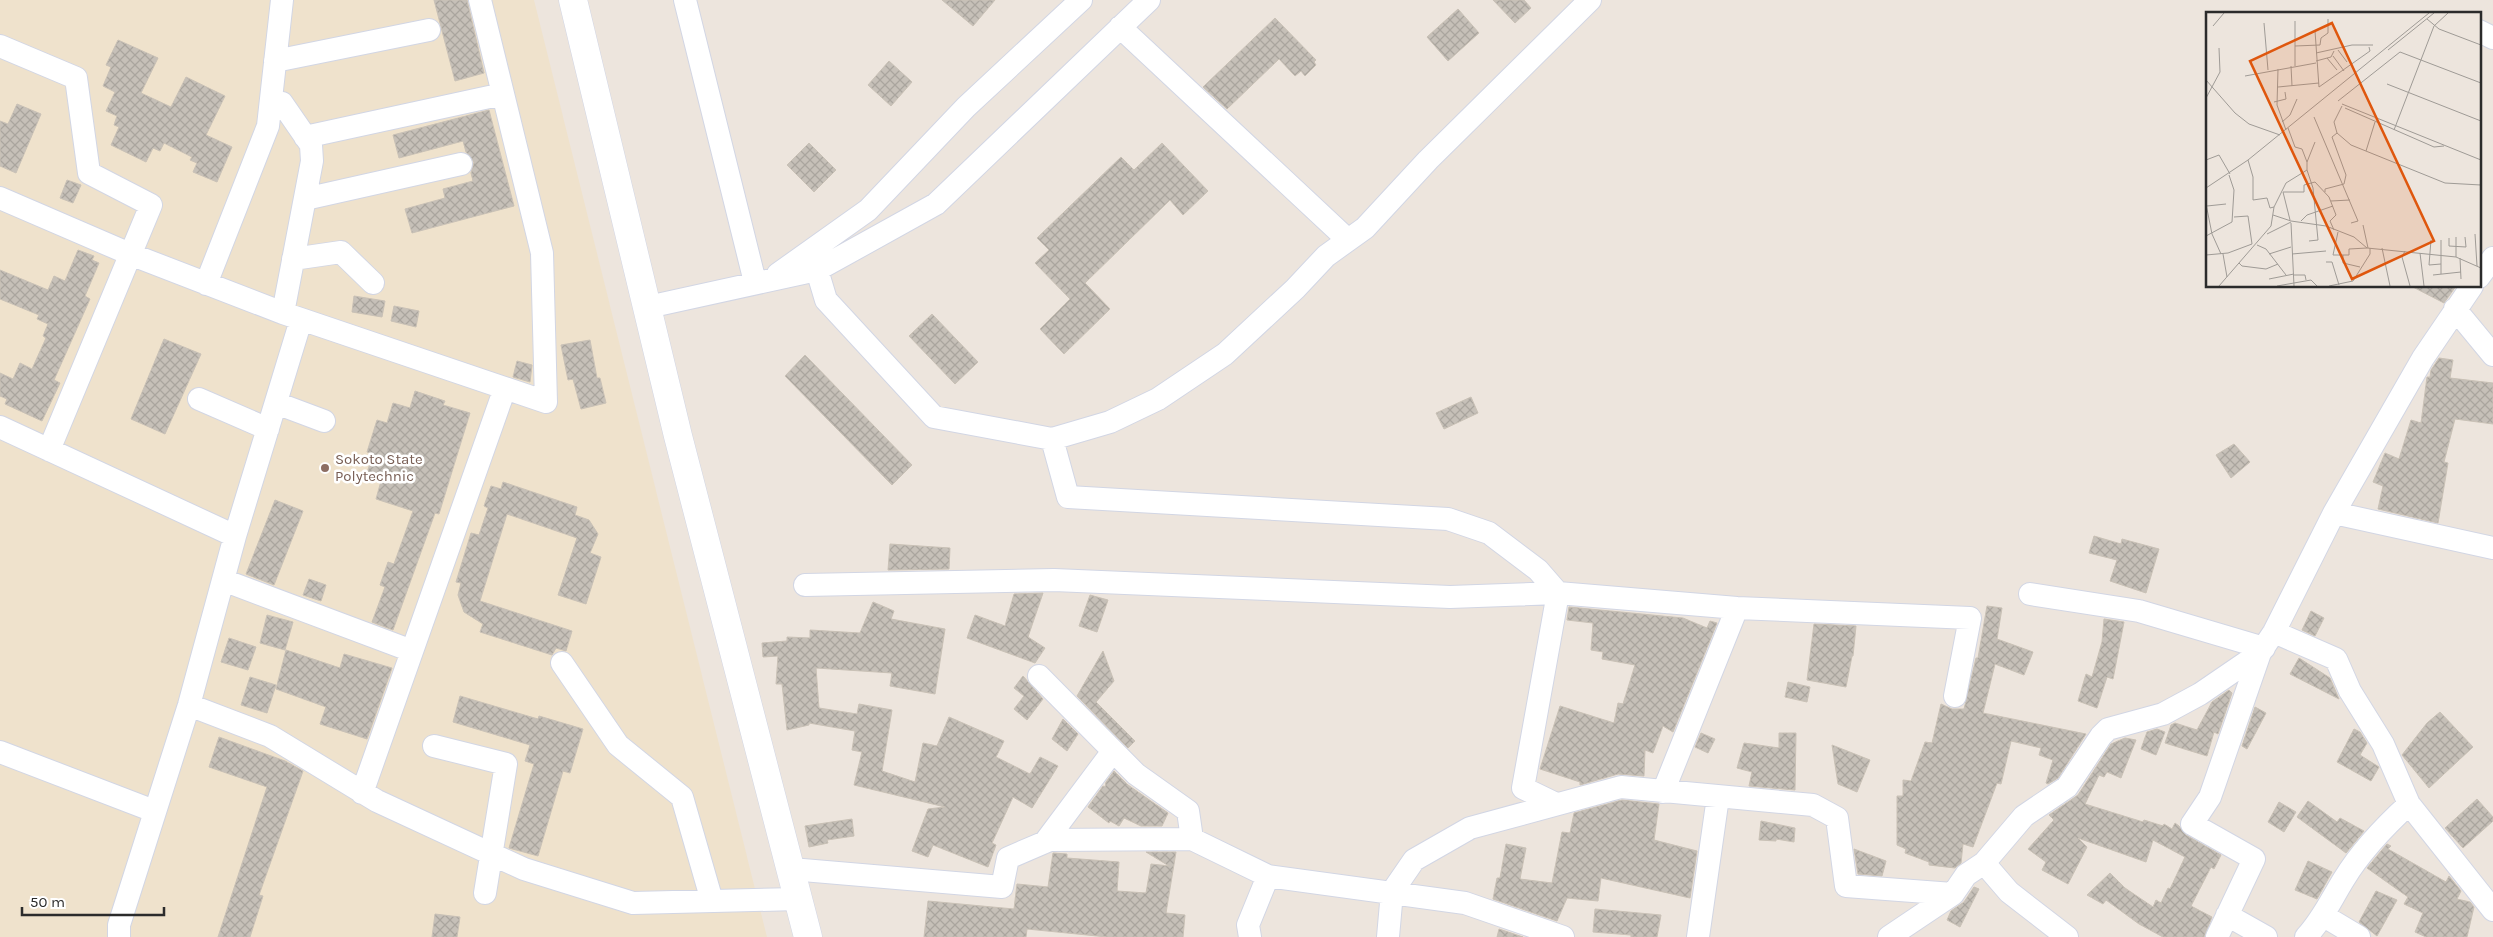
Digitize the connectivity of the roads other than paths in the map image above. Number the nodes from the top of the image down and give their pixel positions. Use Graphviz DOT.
graph roads {
  1 [pos="282,0"];
  2 [pos="480,0"];
  3 [pos="574,0"];
  4 [pos="685,0"];
  5 [pos="1080,0"];
  6 [pos="1149,0"];
  7 [pos="1590,0"];
  8 [pos="1120,27"];
  9 [pos="429,30"];
  10 [pos="2480,32"];
  11 [pos="2493,38"];
  12 [pos="0,46"];
  13 [pos="275,61"];
  14 [pos="503,94"];
  15 [pos="271,102"];
  16 [pos="305,137"];
  17 [pos="462,164"];
  18 [pos="0,198"];
  19 [pos="305,199"];
  20 [pos="1348,240"];
  21 [pos="130,254"];
  22 [pos="2493,258"];
  23 [pos="293,259"];
  24 [pos="817,270"];
  25 [pos="2480,275"];
  26 [pos="763,280"];
  27 [pos="373,282"];
  28 [pos="206,284"];
  29 [pos="2471,288"];
  30 [pos="648,307"];
  31 [pos="2455,309"];
  32 [pos="292,316"];
  33 [pos="2493,355"];
  34 [pos="505,388"];
  35 [pos="199,400"];
  36 [pos="276,403"];
  37 [pos="324,422"];
  38 [pos="0,427"];
  39 [pos="268,429"];
  40 [pos="1052,439"];
  41 [pos="49,450"];
  42 [pos="2334,513"];
  43 [pos="235,536"];
  44 [pos="2493,548"];
  45 [pos="223,580"];
  46 [pos="805,584"];
  47 [pos="1558,593"];
  48 [pos="2030,594"];
  49 [pos="1737,608"];
  50 [pos="2266,644"];
  51 [pos="412,651"];
  52 [pos="562,663"];
  53 [pos="1039,676"];
  54 [pos="1956,696"];
  55 [pos="189,705"];
  56 [pos="434,746"];
  57 [pos="1113,751"];
  58 [pos="0,752"];
  59 [pos="1664,792"];
  60 [pos="362,793"];
  61 [pos="1718,797"];
  62 [pos="1556,804"];
  63 [pos="2409,804"];
  64 [pos="154,811"];
  65 [pos="1192,839"];
  66 [pos="1045,842"];
  67 [pos="491,854"];
  68 [pos="1984,863"];
  69 [pos="791,869"];
  70 [pos="1268,876"];
  71 [pos="1392,892"];
  72 [pos="485,893"];
  73 [pos="1953,894"];
  74 [pos="798,898"];
  75 [pos="712,901"];
  76 [pos="2493,910"];
  77 [pos="2227,915"];
  78 [pos="2324,916"];
  79 [pos="119,937"];
  80 [pos="808,937"];
  81 [pos="1250,937"];
  82 [pos="1388,937"];
  83 [pos="1563,937"];
  84 [pos="1698,937"];
  85 [pos="1889,937"];
  86 [pos="2067,937"];
  87 [pos="2217,937"];
  88 [pos="2266,937"];
  89 [pos="2306,937"];
  90 [pos="2359,937"];
  1 -- 13 [label="street"];
  2 -- 14 [label="street"];
  3 -- 30 [label="street"];
  4 -- 26 [label="street"];
  5 -- 26 [label="street"];
  6 -- 8 [label="street"];
  7 -- 20 [label="street"];
  8 -- 20 [label="street"];
  8 -- 24 [label="street"];
  9 -- 13 [label="street"];
  10 -- 11 [label="street"];
  12 -- 21 [label="street"];
  13 -- 15 [label="street"];
  14 -- 16 [label="street"];
  14 -- 34 [label="street"];
  15 -- 16 [label="street"];
  15 -- 28 [label="street"];
  16 -- 19 [label="street"];
  17 -- 19 [label="street"];
  18 -- 21 [label="street"];
  19 -- 23 [label="street"];
  20 -- 40 [label="street"];
  21 -- 28 [label="street"];
  21 -- 41 [label="street"];
  22 -- 25 [label="street"];
  23 -- 27 [label="street"];
  23 -- 32 [label="street"];
  24 -- 26 [label="street"];
  24 -- 40 [label="street"];
  26 -- 30 [label="street"];
  28 -- 32 [label="street"];
  29 -- 31 [label="street"];
  30 -- 69 [label="street"];
  31 -- 33 [label="street"];
  31 -- 42 [label="street"];
  32 -- 34 [label="street"];
  32 -- 36 [label="street"];
  34 -- 51 [label="street"];
  35 -- 39 [label="street"];
  36 -- 37 [label="street"];
  36 -- 39 [label="street"];
  38 -- 41 [label="street"];
  39 -- 43 [label="street"];
  40 -- 47 [label="street"];
  41 -- 43 [label="street"];
  42 -- 44 [label="street"];
  42 -- 50 [label="street"];
  43 -- 45 [label="street"];
  45 -- 51 [label="street"];
  45 -- 55 [label="street"];
  46 -- 47 [label="street"];
  47 -- 49 [label="street"];
  47 -- 62 [label="street"];
  48 -- 50 [label="street"];
  49 -- 54 [label="street"];
  49 -- 59 [label="street"];
  50 -- 63 [label="street"];
  50 -- 68 [label="street"];
  50 -- 77 [label="street"];
  51 -- 60 [label="street"];
  52 -- 75 [label="street"];
  53 -- 57 [label="street"];
  55 -- 60 [label="street"];
  55 -- 64 [label="street"];
  56 -- 67 [label="street"];
  57 -- 65 [label="street"];
  57 -- 66 [label="street"];
  58 -- 64 [label="street"];
  59 -- 61 [label="street"];
  59 -- 62 [label="street"];
  60 -- 67 [label="street"];
  61 -- 73 [label="street"];
  61 -- 84 [label="street"];
  62 -- 71 [label="street"];
  63 -- 76 [label="street"];
  63 -- 78 [label="street"];
  64 -- 79 [label="street"];
  65 -- 66 [label="street"];
  65 -- 70 [label="street"];
  66 -- 69 [label="street"];
  67 -- 72 [label="street"];
  67 -- 75 [label="street"];
  68 -- 73 [label="street"];
  68 -- 86 [label="street"];
  69 -- 74 [label="street"];
  70 -- 71 [label="street"];
  70 -- 81 [label="street"];
  71 -- 82 [label="street"];
  71 -- 83 [label="street"];
  73 -- 85 [label="street"];
  74 -- 75 [label="street"];
  74 -- 80 [label="street"];
  77 -- 87 [label="street"];
  77 -- 88 [label="street"];
  78 -- 89 [label="street"];
  78 -- 90 [label="street"];
}
